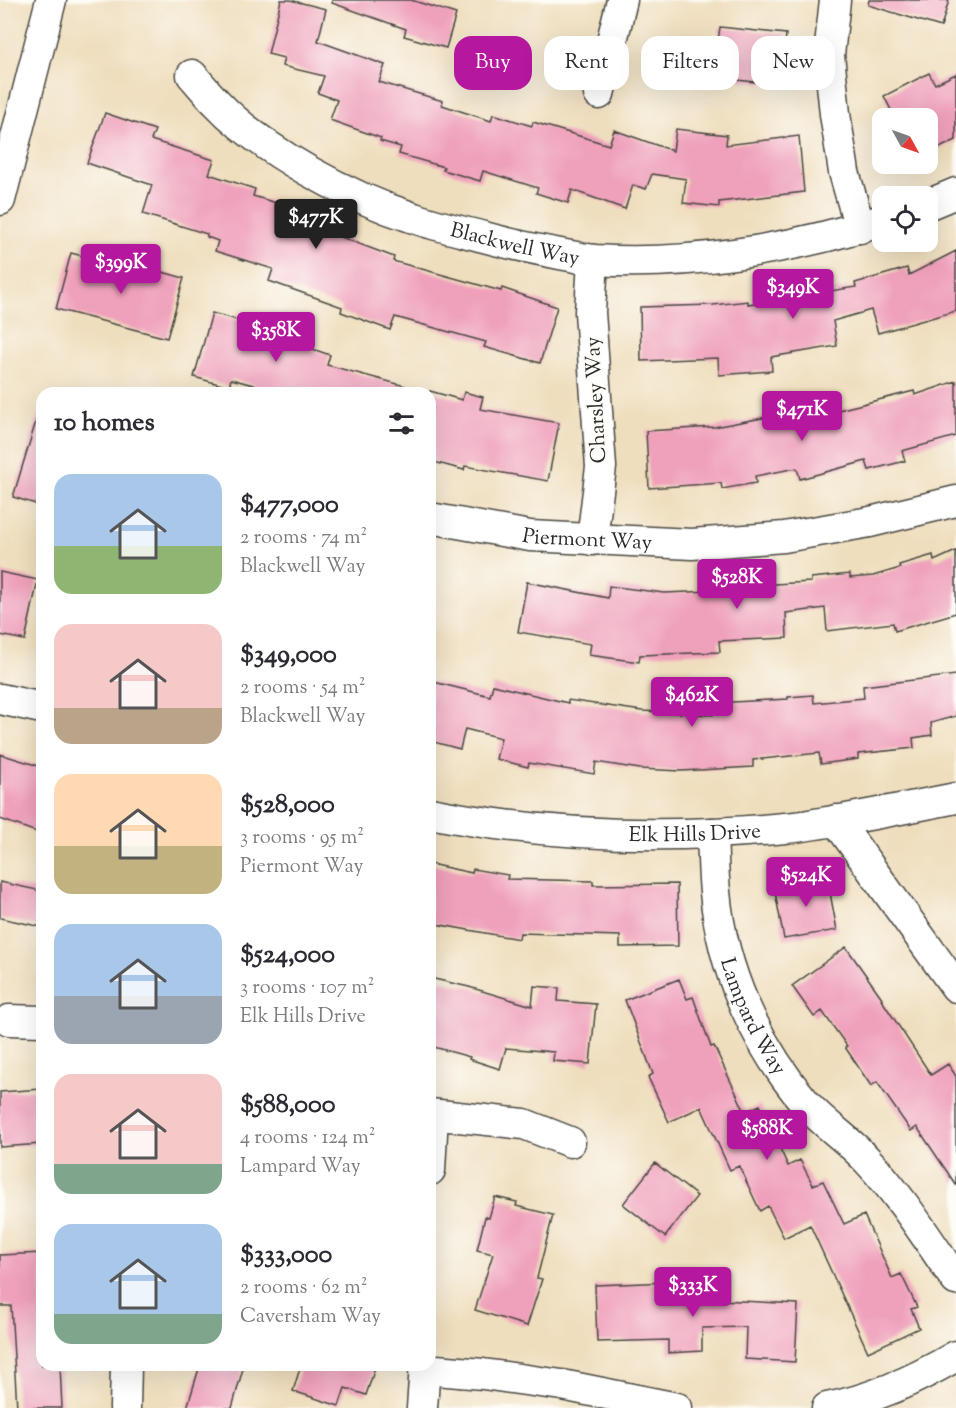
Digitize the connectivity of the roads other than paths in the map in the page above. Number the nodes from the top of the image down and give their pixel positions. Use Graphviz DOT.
graph roads {
  1 [pos="51,0"];
  2 [pos="622,0"];
  3 [pos="835,0"];
  4 [pos="192,75"];
  5 [pos="599,94"];
  6 [pos="956,193"];
  7 [pos="0,200"];
  8 [pos="938,200"];
  9 [pos="871,224"];
  10 [pos="593,260"];
  11 [pos="956,501"];
  12 [pos="436,520"];
  13 [pos="592,540"];
  14 [pos="0,699"];
  15 [pos="36,707"];
  16 [pos="956,798"];
  17 [pos="436,814"];
  18 [pos="836,820"];
  19 [pos="712,833"];
  20 [pos="956,987"];
  21 [pos="9,1020"];
  22 [pos="36,1021"];
  23 [pos="436,1114"];
  24 [pos="570,1142"];
  25 [pos="956,1281"];
  26 [pos="956,1356"];
  27 [pos="436,1368"];
  28 [pos="126,1371"];
  29 [pos="424,1371"];
  30 [pos="124,1408"];
  31 [pos="422,1408"];
  32 [pos="676,1408"];
  33 [pos="827,1408"];
  1 -- 7 [label="street"];
  2 -- 5 [label="street"];
  3 -- 9 [label="street"];
  4 -- 10 [label="street, Blackwell Way"];
  6 -- 8 [label="street"];
  9 -- 10 [label="street, Blackwell Way"];
  10 -- 13 [label="street, Charsley Way"];
  11 -- 13 [label="street, Piermont Way"];
  12 -- 13 [label="street, Piermont Way"];
  14 -- 15 [label="street"];
  16 -- 18 [label="street, Elk Hills Drive"];
  17 -- 19 [label="street, Elk Hills Drive"];
  18 -- 19 [label="street, Elk Hills Drive"];
  18 -- 20 [label="street"];
  19 -- 25 [label="street, Lampard Way"];
  21 -- 22 [label="street"];
  23 -- 24 [label="street"];
  26 -- 33 [label="street"];
  27 -- 32 [label="street"];
  28 -- 30 [label="street"];
  29 -- 31 [label="street"];
}
